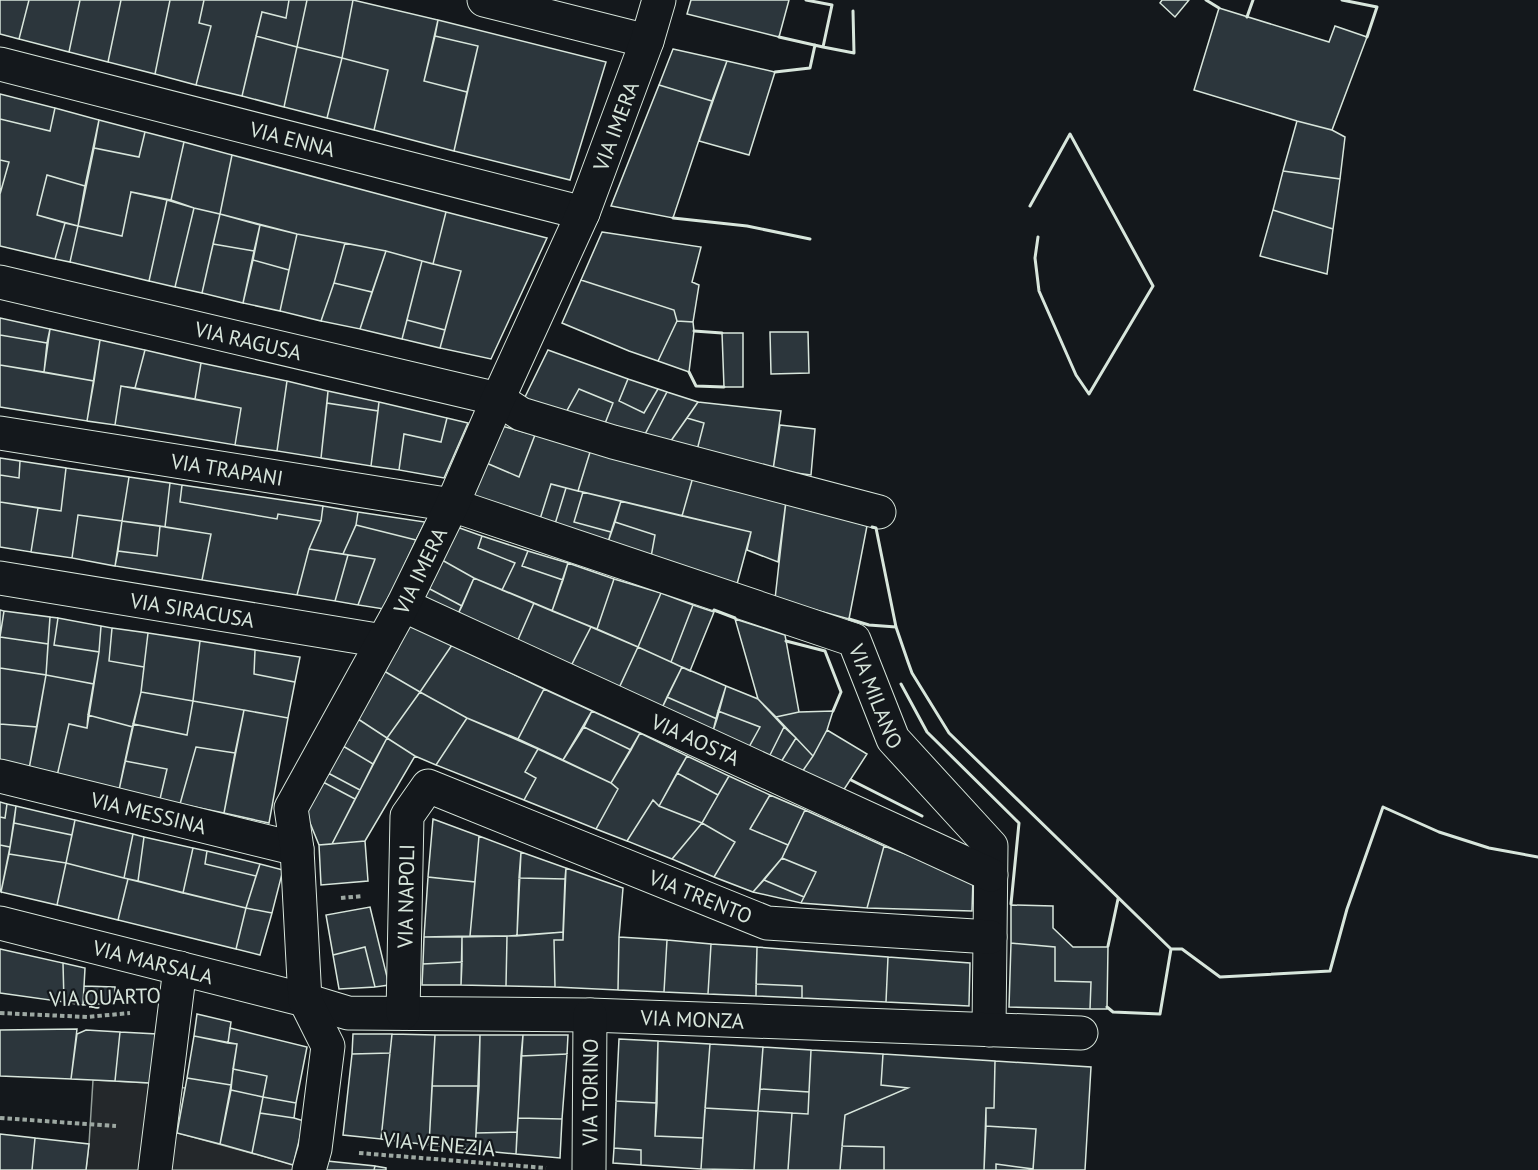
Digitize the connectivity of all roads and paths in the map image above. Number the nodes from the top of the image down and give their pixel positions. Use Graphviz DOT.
graph roads {
  1 [pos="484,0"];
  2 [pos="659,0"];
  3 [pos="647,41"];
  4 [pos="0,64"];
  5 [pos="583,213"];
  6 [pos="0,282"];
  7 [pos="498,399"];
  8 [pos="0,433"];
  9 [pos="452,505"];
  10 [pos="879,512"];
  11 [pos="0,578"];
  12 [pos="403,605"];
  13 [pos="383,641"];
  14 [pos="0,776"];
  15 [pos="428,786"];
  16 [pos="297,849"];
  17 [pos="990,875"];
  18 [pos="406,892"];
  19 [pos="299,902"];
  20 [pos="0,922"];
  21 [pos="990,937"];
  22 [pos="180,968"];
  23 [pos="305,1000"];
  24 [pos="176,1009"];
  25 [pos="0,1013"];
  26 [pos="403,1013"];
  27 [pos="590,1015"];
  28 [pos="989,1030"];
  29 [pos="1081,1033"];
  30 [pos="0,1118"];
  31 [pos="90,1124"];
  32 [pos="312,1160"];
  33 [pos="548,1168"];
  34 [pos="155,1170"];
  35 [pos="589,1170"];
  1 -- 3 [label="street"];
  2 -- 3 [label="street, VIA IMERA"];
  3 -- 5 [label="street, VIA IMERA"];
  4 -- 5 [label="street, VIA ENNA"];
  5 -- 7 [label="street, VIA IMERA"];
  6 -- 7 [label="street, VIA RAGUSA"];
  7 -- 9 [label="street, VIA IMERA"];
  7 -- 10 [label="street, VIA RAGUSA"];
  8 -- 9 [label="street, VIA TRAPANI"];
  9 -- 12 [label="street, VIA IMERA"];
  9 -- 17 [label="street, VIA MILANO"];
  11 -- 13 [label="street, VIA SIRACUSA"];
  12 -- 13 [label="street, VIA IMERA"];
  12 -- 17 [label="street, VIA AOSTA"];
  13 -- 16 [label="street, VIA IMERA"];
  14 -- 16 [label="street, VIA MESSINA"];
  15 -- 18 [label="street, VIA NAPOLI"];
  15 -- 21 [label="street, VIA TRENTO"];
  16 -- 19 [label="street, VIA IMERA"];
  17 -- 21 [label="street, VIA MILANO"];
  18 -- 19 [label="path"];
  18 -- 26 [label="street, VIA NAPOLI"];
  19 -- 23 [label="street, VIA IMERA"];
  20 -- 22 [label="street, VIA MARSALA"];
  21 -- 28 [label="street, VIA MILANO"];
  22 -- 23 [label="street, VIA MARSALA"];
  22 -- 24 [label="street"];
  23 -- 26 [label="street, VIA MONZA"];
  23 -- 32 [label="street, VIA IMERA"];
  24 -- 25 [label="path, VIA QUARTO"];
  24 -- 34 [label="street"];
  26 -- 27 [label="street, VIA MONZA"];
  27 -- 28 [label="street, VIA MONZA"];
  27 -- 35 [label="street, VIA TORINO"];
  28 -- 29 [label="street, VIA MONZA"];
  30 -- 31 [label="path"];
  32 -- 33 [label="path, VIA VENEZIA"];
}
